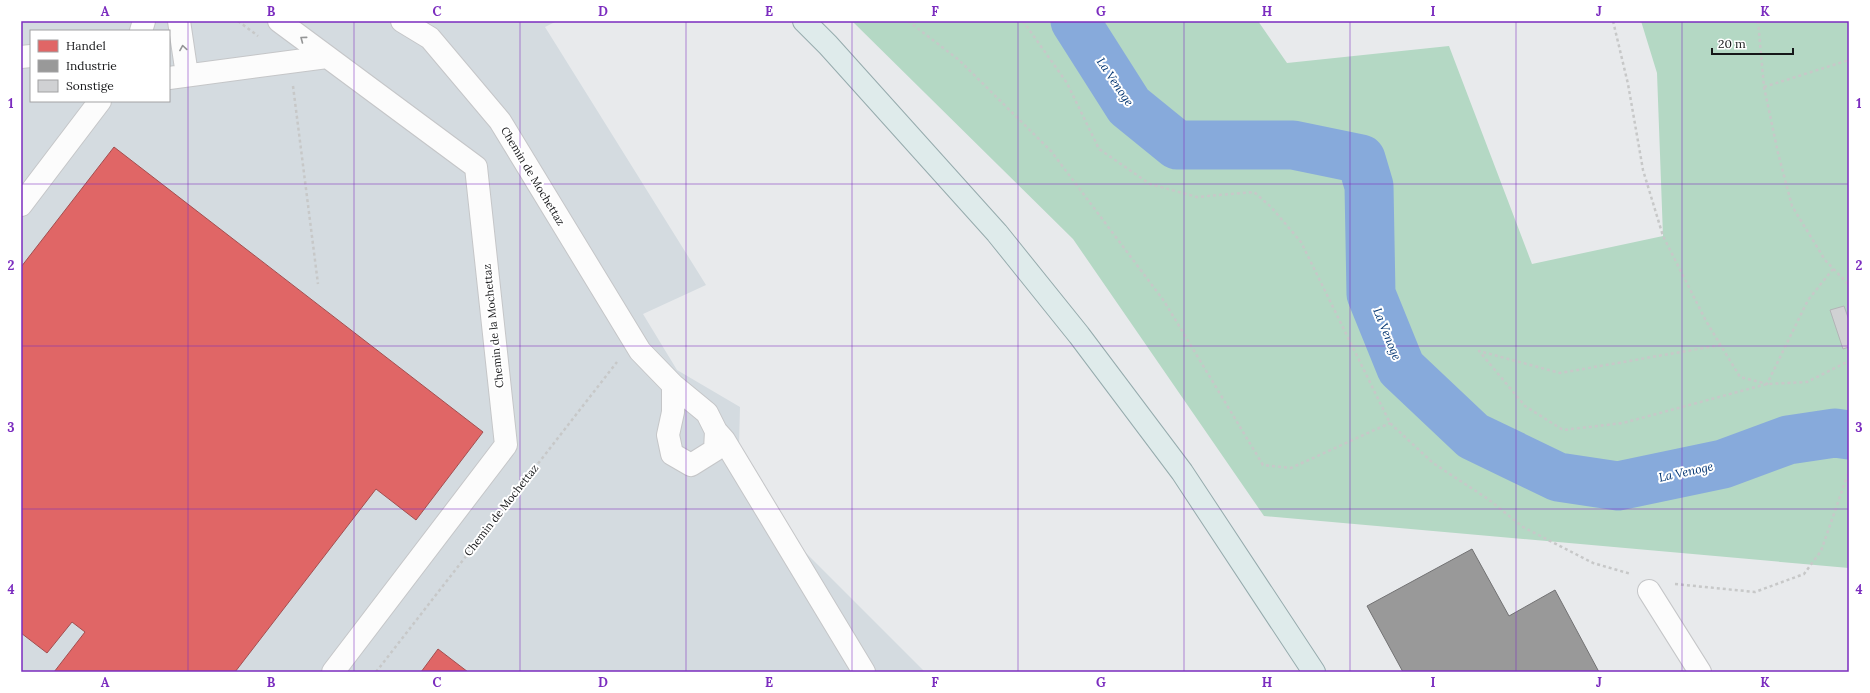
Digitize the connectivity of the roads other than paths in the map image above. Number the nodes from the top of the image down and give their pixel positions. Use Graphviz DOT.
graph roads {
  1 [pos="179,21"];
  2 [pos="279,21"];
  3 [pos="402,21"];
  4 [pos="804,21"];
  5 [pos="327,57"];
  6 [pos="178,76"];
  7 [pos="99,102"];
  8 [pos="21,205"];
  9 [pos="673,385"];
  10 [pos="716,431"];
  11 [pos="1643,583"];
  12 [pos="333,672"];
  13 [pos="864,672"];
  14 [pos="1314,672"];
  15 [pos="1700,672"];
  6 -- 1 [label="lane, one-way"];
  5 -- 2 [label="lane, Chemin de la Mochettaz, one-way"];
  3 -- 9 [label="lane, Chemin de Mochettaz"];
  4 -- 14 [label="main road"];
  5 -- 6 [label="lane"];
  5 -- 12 [label="lane, Chemin de la Mochettaz"];
  7 -- 8 [label="lane"];
  9 -- 10 [label="lane, Chemin de Mochettaz"];
  9 -- 10 [label="lane"];
  10 -- 13 [label="lane, Chemin de Mochettaz"];
  11 -- 15 [label="lane"];
}
